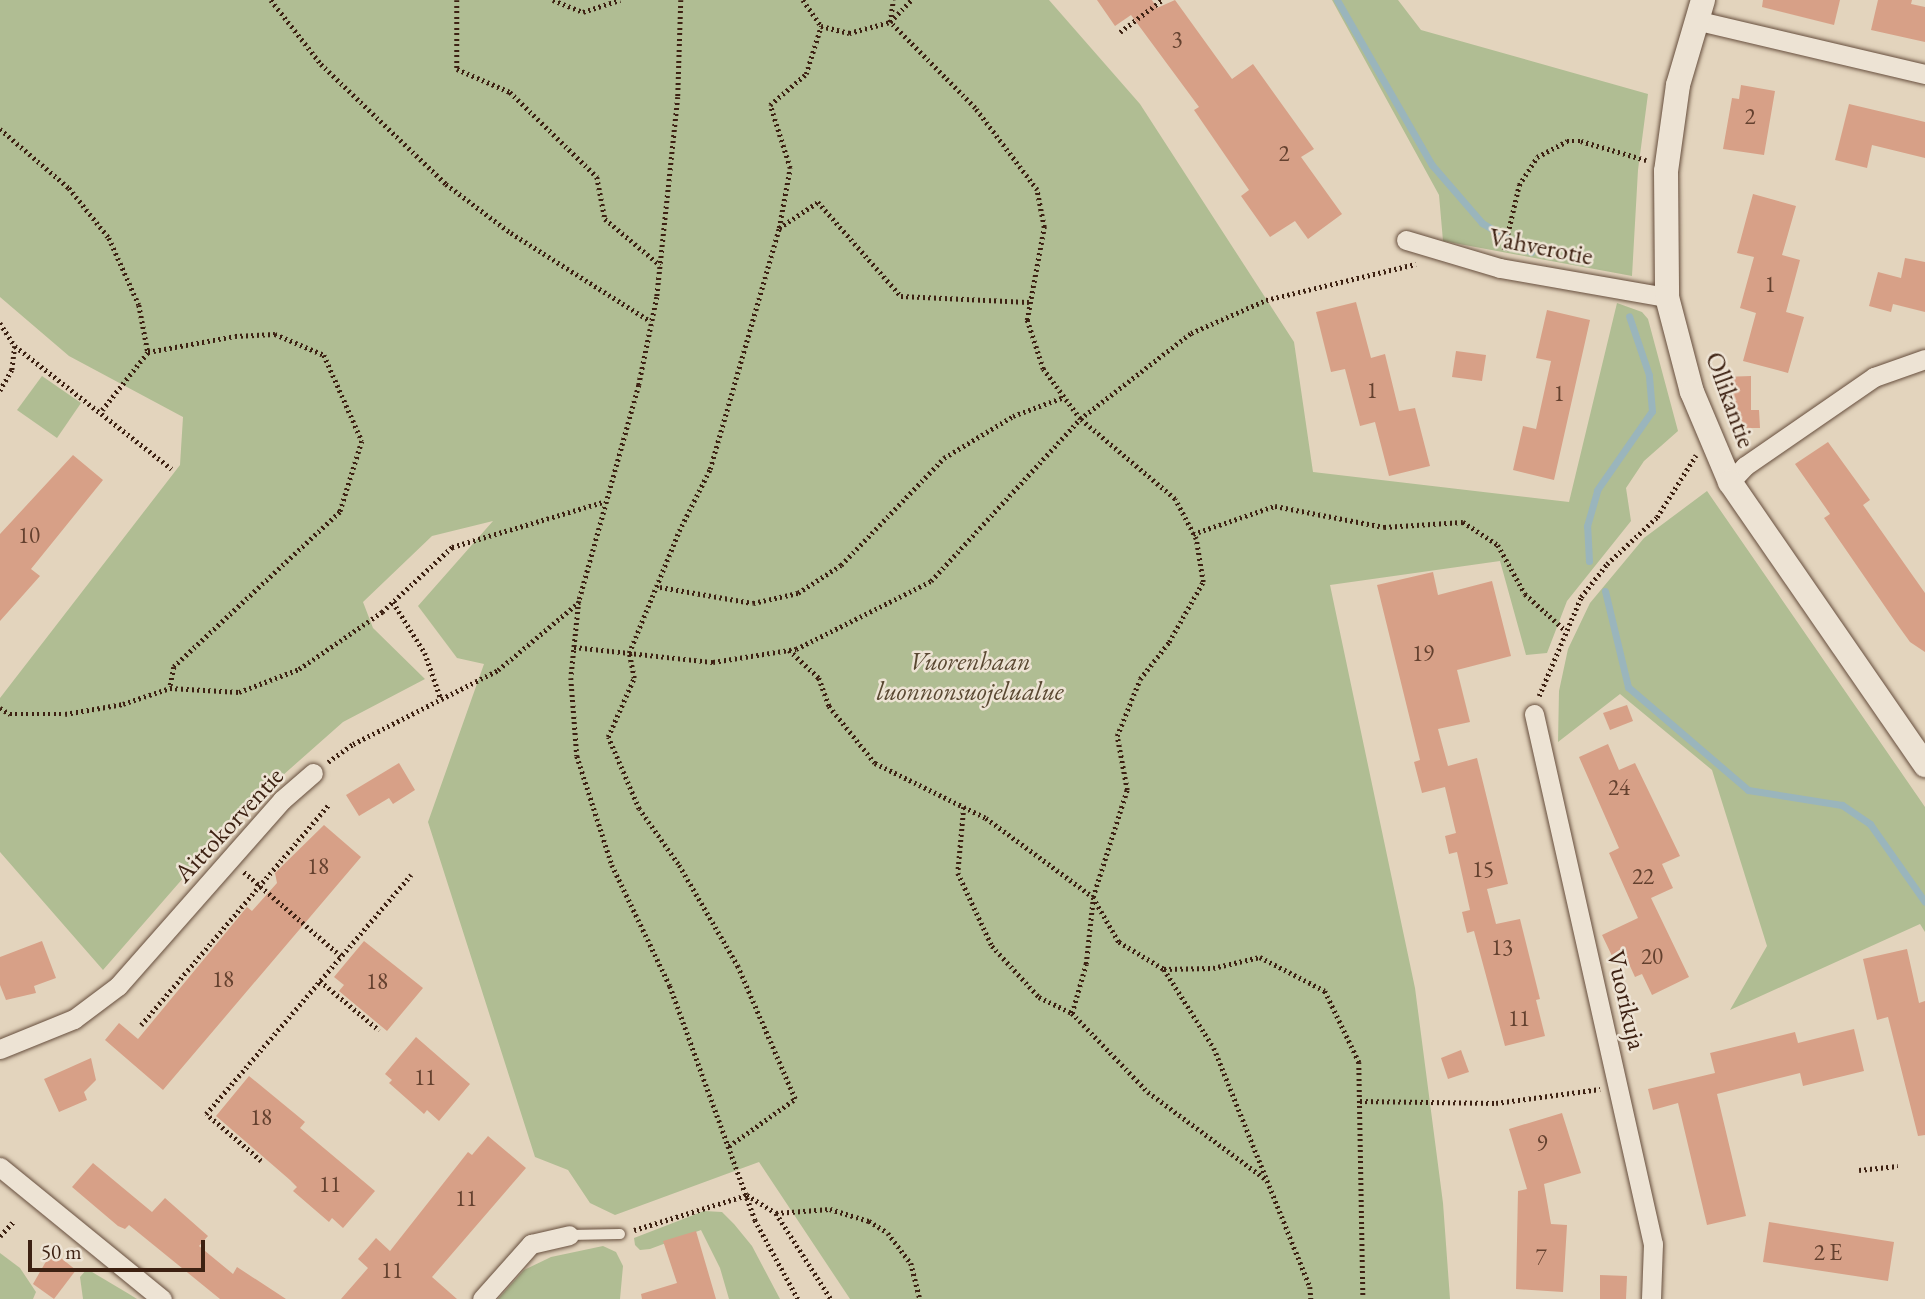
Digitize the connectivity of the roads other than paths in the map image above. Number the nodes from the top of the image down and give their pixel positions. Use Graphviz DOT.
graph roads {
  1 [pos="1699,10"];
  2 [pos="1925,74"];
  3 [pos="1406,240"];
  4 [pos="1667,297"];
  5 [pos="1925,359"];
  6 [pos="1730,482"];
  7 [pos="1534,714"];
  8 [pos="1918,738"];
  9 [pos="1925,765"];
  10 [pos="313,773"];
  11 [pos="0,1049"];
  12 [pos="0,1167"];
  13 [pos="620,1234"];
  14 [pos="569,1235"];
  15 [pos="162,1299"];
  16 [pos="482,1299"];
  17 [pos="1651,1299"];
  1 -- 2 [label="street"];
  1 -- 4 [label="street, Ollikantie"];
  3 -- 4 [label="street, Vahverotie"];
  4 -- 6 [label="street, Ollikantie"];
  5 -- 6 [label="street"];
  6 -- 8 [label="street, Ollikantie"];
  7 -- 17 [label="street, Vuorikuja"];
  8 -- 9 [label="street, Ollikantie"];
  10 -- 11 [label="street, Aittokorventie"];
  12 -- 15 [label="street"];
  13 -- 14 [label="lane"];
  14 -- 16 [label="street"];
}
